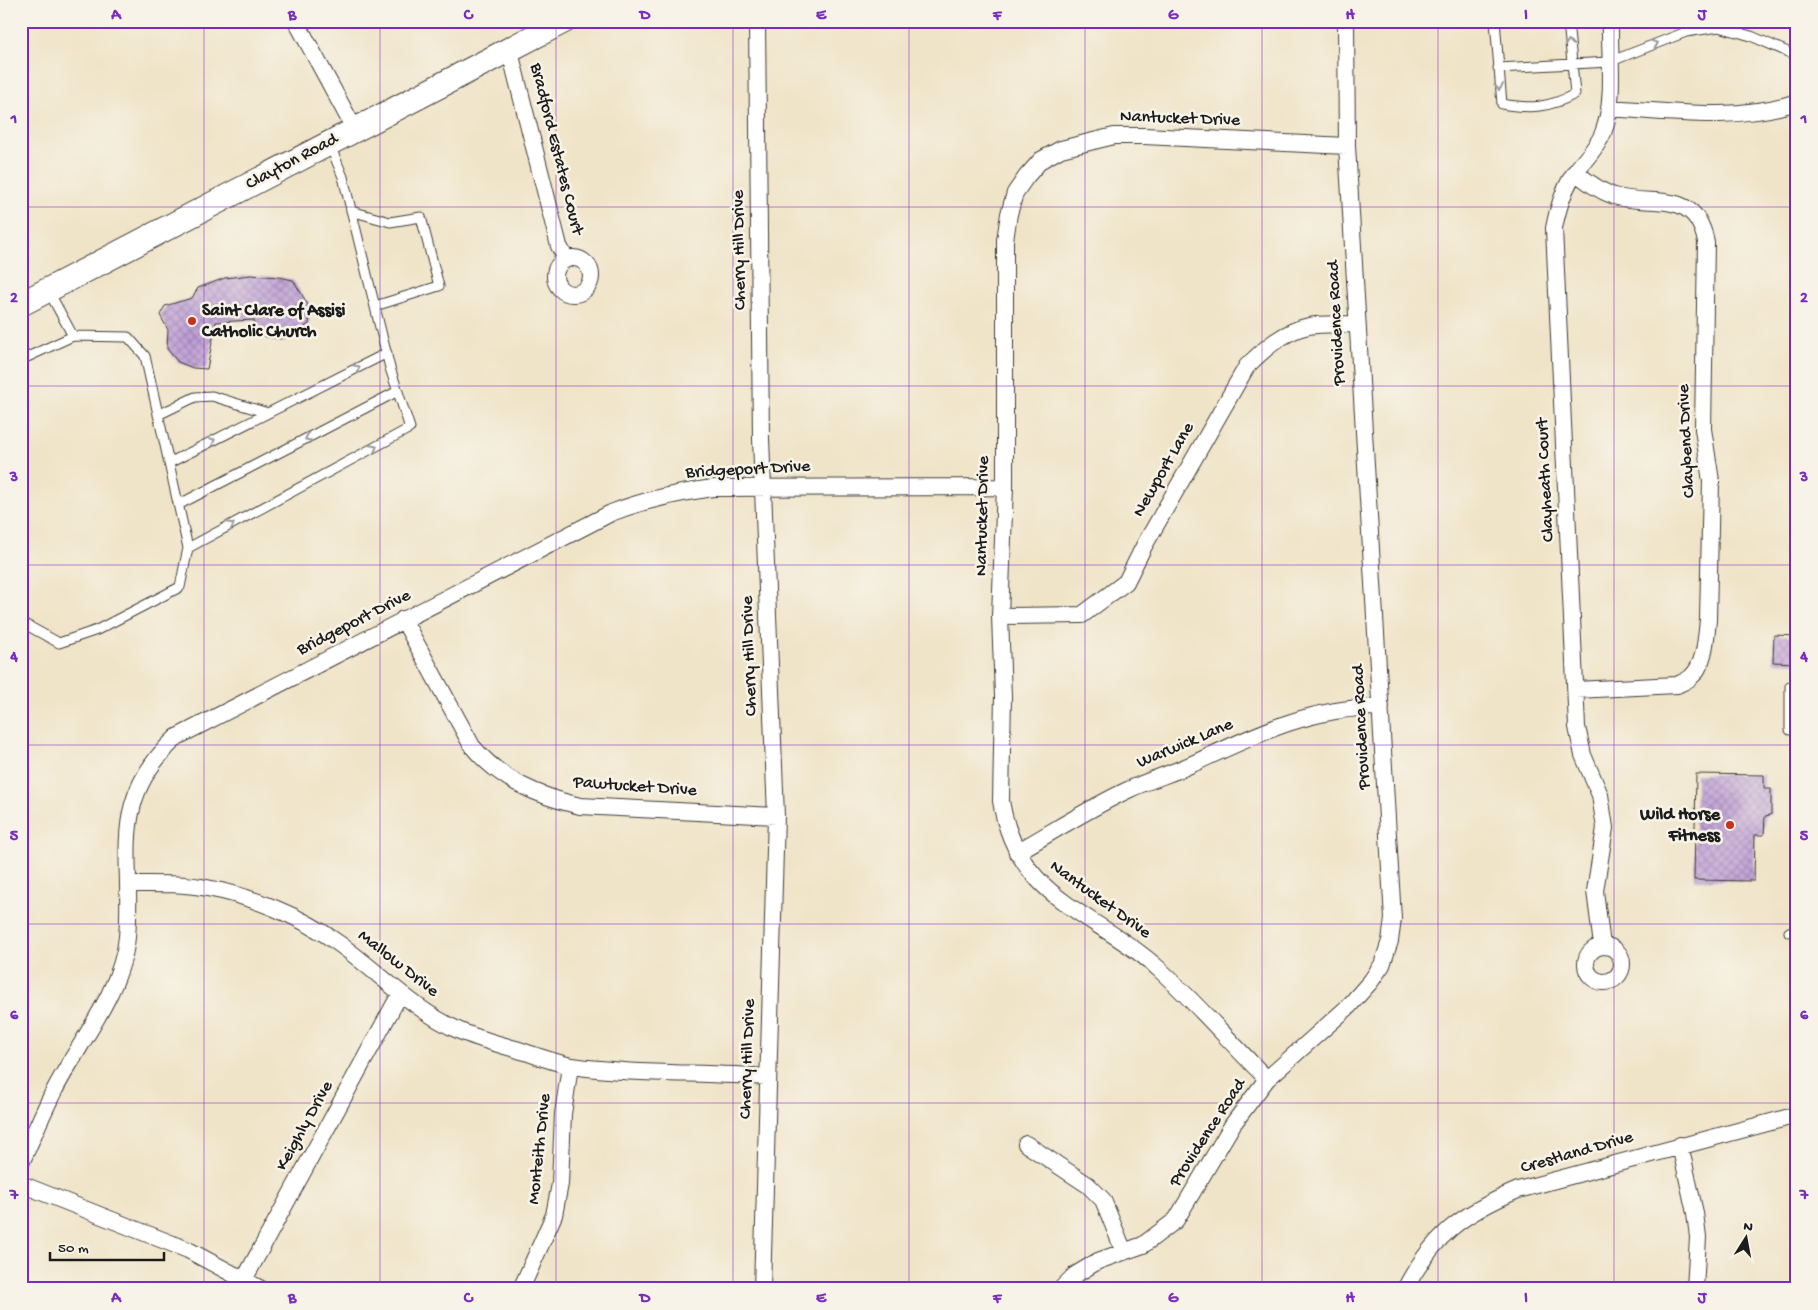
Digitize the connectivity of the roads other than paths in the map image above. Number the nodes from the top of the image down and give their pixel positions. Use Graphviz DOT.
graph roads {
  1 [pos="296,21"];
  2 [pos="564,21"];
  3 [pos="758,21"];
  4 [pos="1346,21"];
  5 [pos="1496,21"];
  6 [pos="1568,21"];
  7 [pos="1610,21"];
  8 [pos="509,48"];
  9 [pos="1797,56"];
  10 [pos="1610,62"];
  11 [pos="1571,65"];
  12 [pos="1498,68"];
  13 [pos="1797,102"];
  14 [pos="1608,108"];
  15 [pos="355,130"];
  16 [pos="329,143"];
  17 [pos="1347,146"];
  18 [pos="1575,172"];
  19 [pos="351,211"];
  20 [pos="566,259"];
  21 [pos="48,290"];
  22 [pos="21,304"];
  23 [pos="375,306"];
  24 [pos="1356,324"];
  25 [pos="73,336"];
  26 [pos="387,353"];
  27 [pos="21,360"];
  28 [pos="398,391"];
  29 [pos="268,413"];
  30 [pos="158,415"];
  31 [pos="168,463"];
  32 [pos="763,486"];
  33 [pos="1004,487"];
  34 [pos="178,504"];
  35 [pos="188,548"];
  36 [pos="1000,616"];
  37 [pos="404,619"];
  38 [pos="21,622"];
  39 [pos="1797,686"];
  40 [pos="1576,690"];
  41 [pos="1381,707"];
  42 [pos="1797,730"];
  43 [pos="776,816"];
  44 [pos="1017,852"];
  45 [pos="128,884"];
  46 [pos="1602,945"];
  47 [pos="400,994"];
  48 [pos="570,1066"];
  49 [pos="767,1077"];
  50 [pos="1267,1079"];
  51 [pos="1797,1115"];
  52 [pos="1026,1144"];
  53 [pos="1680,1145"];
  54 [pos="21,1163"];
  55 [pos="21,1184"];
  56 [pos="1124,1252"];
  57 [pos="244,1278"];
  58 [pos="261,1289"];
  59 [pos="521,1289"];
  60 [pos="762,1289"];
  61 [pos="1061,1289"];
  62 [pos="1405,1289"];
  63 [pos="1695,1289"];
  1 -- 15 [label="street"];
  2 -- 8 [label="main road, Clayton Road"];
  3 -- 32 [label="street, Cherry Hill Drive"];
  4 -- 17 [label="street, Providence Road"];
  5 -- 12 [label="lane"];
  11 -- 6 [label="lane, one-way"];
  7 -- 10 [label="street, Clayheath Court"];
  8 -- 15 [label="main road, Clayton Road"];
  8 -- 20 [label="street, Bradford Estates Court"];
  10 -- 9 [label="lane, one-way"];
  10 -- 11 [label="lane"];
  10 -- 14 [label="street, Clayheath Court"];
  11 -- 12 [label="lane"];
  12 -- 11 [label="lane, one-way"];
  13 -- 14 [label="street"];
  14 -- 18 [label="street, Clayheath Court"];
  15 -- 16 [label="main road, Clayton Road"];
  16 -- 19 [label="lane"];
  16 -- 21 [label="main road, Clayton Road"];
  17 -- 24 [label="street, Providence Road"];
  17 -- 33 [label="street, Nantucket Drive"];
  18 -- 40 [label="street, Clayheath Court"];
  18 -- 40 [label="street, Claybend Drive"];
  19 -- 23 [label="lane"];
  19 -- 23 [label="lane"];
  21 -- 22 [label="main road, Clayton Road"];
  21 -- 25 [label="lane"];
  23 -- 26 [label="lane"];
  24 -- 36 [label="street, Newport Lane"];
  24 -- 41 [label="street, Providence Road"];
  25 -- 27 [label="lane"];
  25 -- 30 [label="lane"];
  26 -- 28 [label="lane"];
  29 -- 26 [label="lane, one-way"];
  28 -- 34 [label="lane, one-way"];
  35 -- 28 [label="lane, one-way"];
  29 -- 30 [label="lane"];
  31 -- 29 [label="lane, one-way"];
  30 -- 31 [label="lane"];
  31 -- 34 [label="lane"];
  32 -- 33 [label="street, Bridgeport Drive"];
  32 -- 37 [label="street, Bridgeport Drive"];
  32 -- 43 [label="street, Cherry Hill Drive"];
  33 -- 36 [label="street, Nantucket Drive"];
  34 -- 35 [label="lane"];
  35 -- 38 [label="lane"];
  36 -- 44 [label="street, Nantucket Drive"];
  37 -- 43 [label="street, Pawtucket Drive"];
  37 -- 45 [label="street, Bridgeport Drive"];
  39 -- 42 [label="lane"];
  40 -- 46 [label="street, Clayheath Court"];
  41 -- 44 [label="street, Warwick Lane"];
  41 -- 50 [label="street, Providence Road"];
  43 -- 49 [label="street, Cherry Hill Drive"];
  44 -- 50 [label="street, Nantucket Drive"];
  45 -- 47 [label="street, Mallow Drive"];
  45 -- 54 [label="street, Bridgeport Drive"];
  47 -- 48 [label="street, Mallow Drive"];
  47 -- 57 [label="street, Keighly Drive"];
  48 -- 49 [label="street, Mallow Drive"];
  48 -- 59 [label="street, Monteith Drive"];
  49 -- 60 [label="street, Cherry Hill Drive"];
  50 -- 56 [label="street, Providence Road"];
  51 -- 53 [label="street, Crestland Drive"];
  52 -- 56 [label="street"];
  53 -- 62 [label="street, Crestland Drive"];
  53 -- 63 [label="street"];
  55 -- 57 [label="street"];
  56 -- 61 [label="street, Providence Road"];
  57 -- 58 [label="street"];
}
